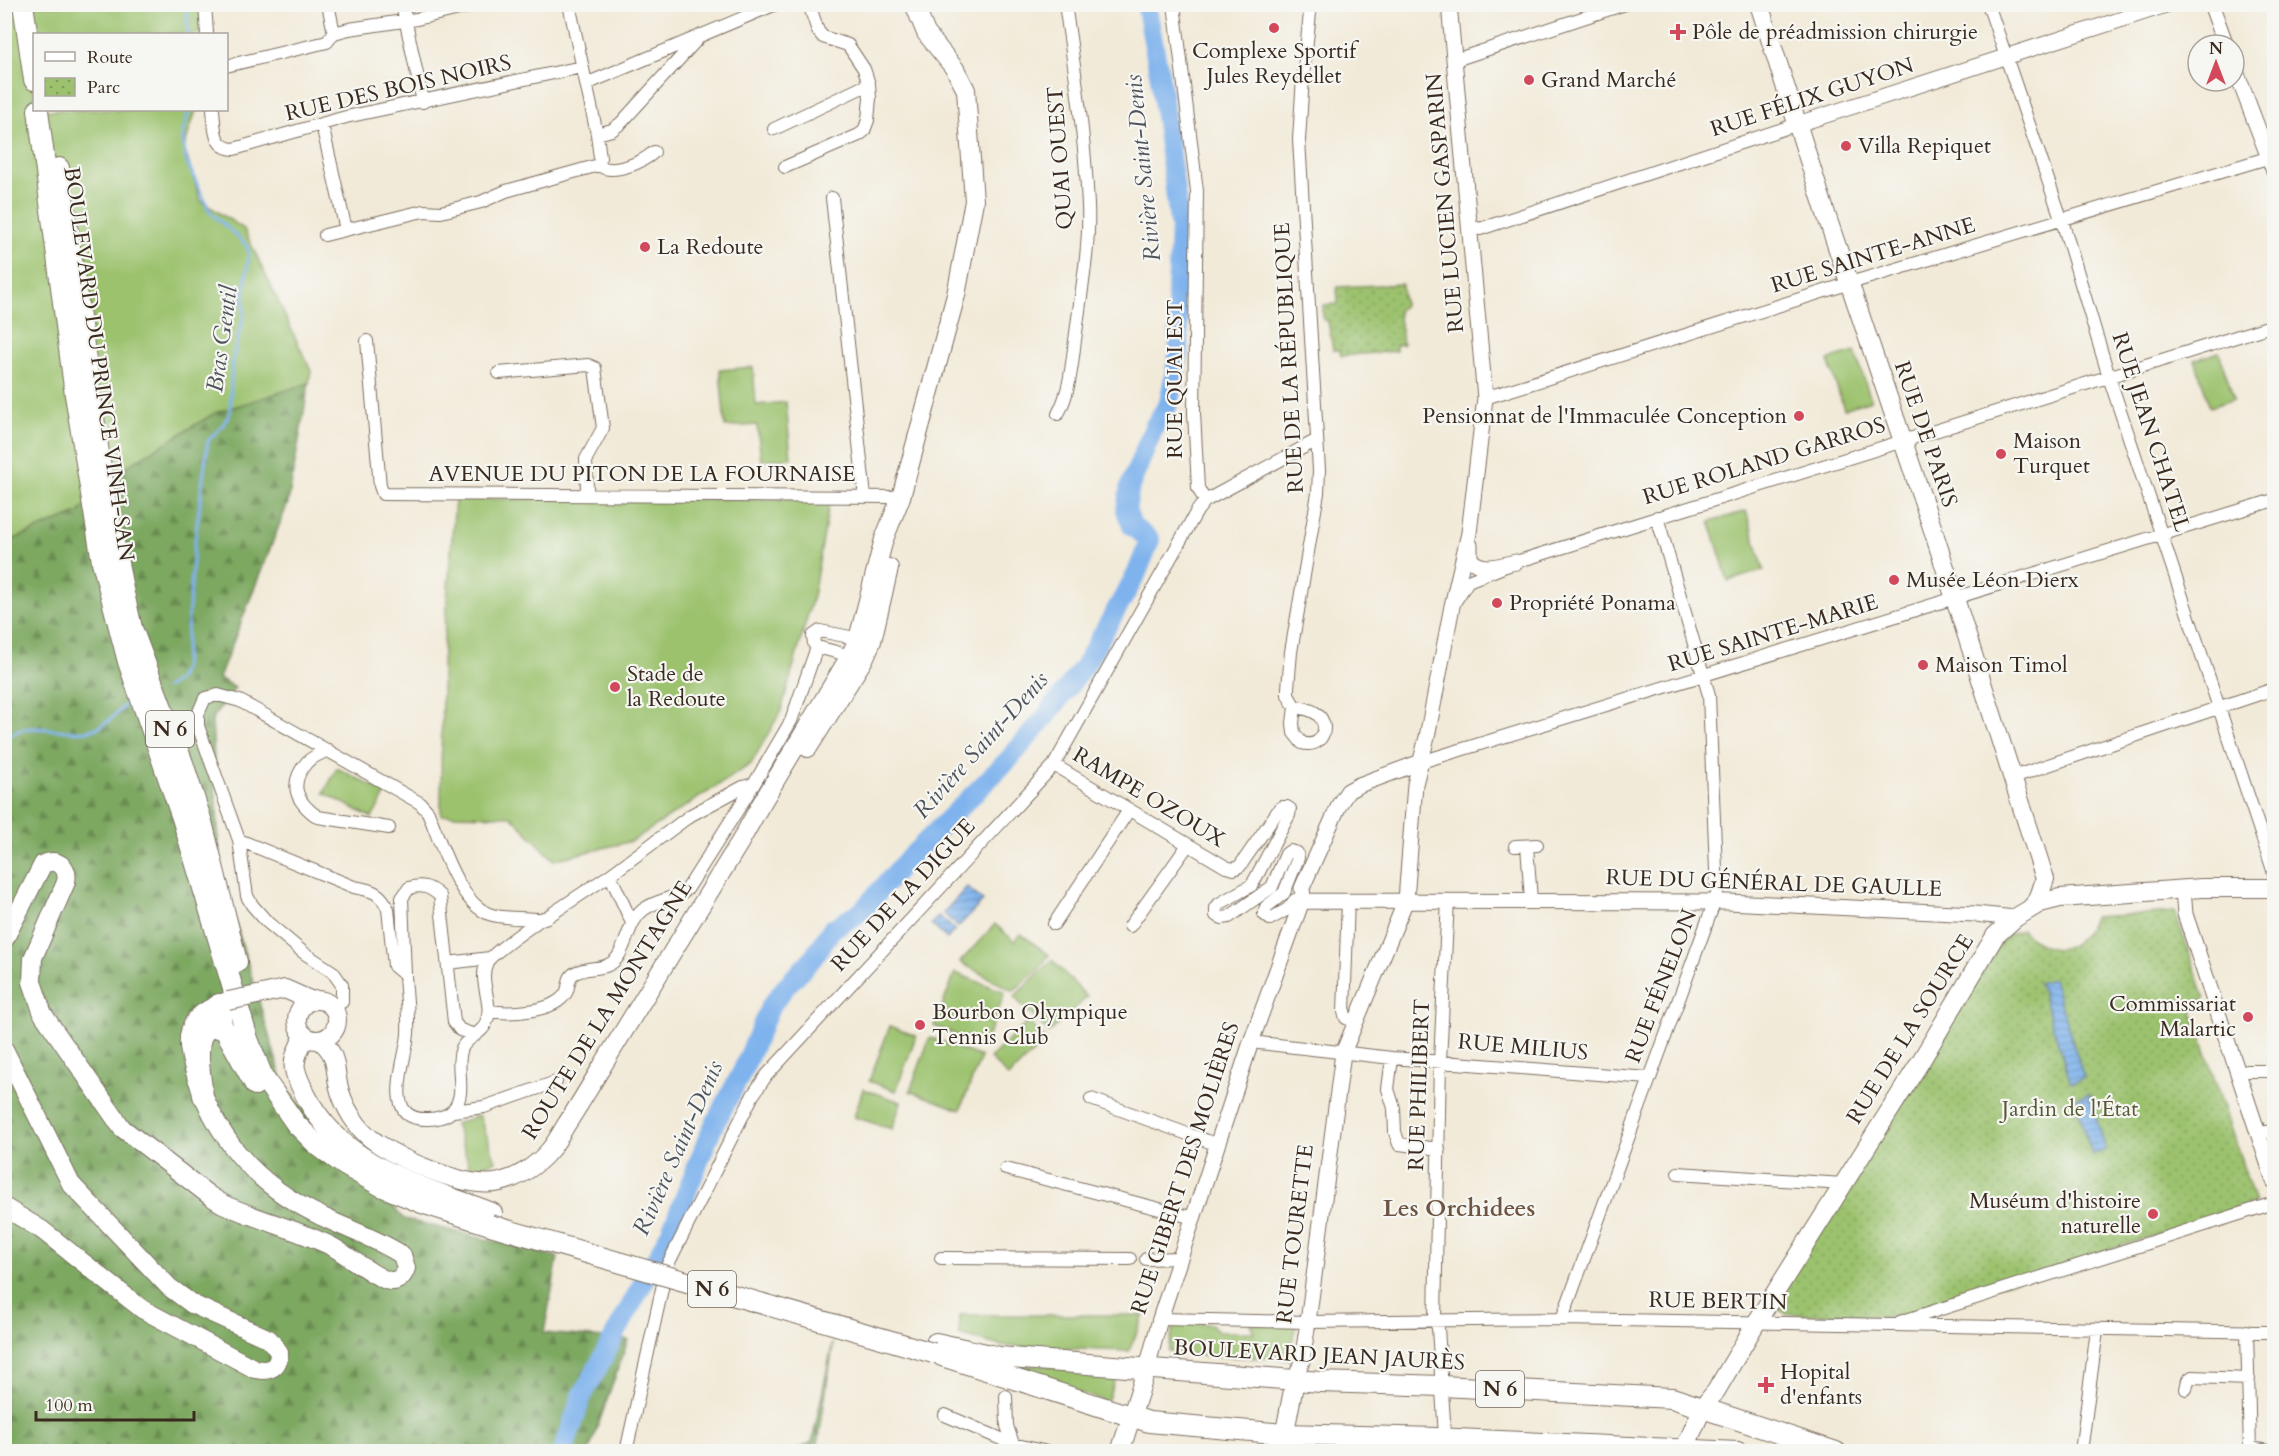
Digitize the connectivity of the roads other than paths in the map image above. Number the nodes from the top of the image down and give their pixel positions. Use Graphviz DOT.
graph roads {
  1 [pos="23,4"];
  2 [pos="35,4"];
  3 [pos="205,4"];
  4 [pos="328,4"];
  5 [pos="402,4"];
  6 [pos="480,4"];
  7 [pos="569,4"];
  8 [pos="776,4"];
  9 [pos="809,4"];
  10 [pos="914,4"];
  11 [pos="1065,4"];
  12 [pos="1174,4"];
  13 [pos="1311,4"];
  14 [pos="1449,4"];
  15 [pos="1625,4"];
  16 [pos="1759,4"];
  17 [pos="1988,4"];
  18 [pos="2169,4"];
  19 [pos="2211,4"];
  20 [pos="405,21"];
  21 [pos="40,33"];
  22 [pos="207,33"];
  23 [pos="334,33"];
  24 [pos="2222,33"];
  25 [pos="701,34"];
  26 [pos="656,53"];
  27 [pos="2006,57"];
  28 [pos="1455,60"];
  29 [pos="228,66"];
  30 [pos="582,67"];
  31 [pos="671,69"];
  32 [pos="33,73"];
  33 [pos="586,84"];
  34 [pos="869,84"];
  35 [pos="2245,93"];
  36 [pos="423,102"];
  37 [pos="38,111"];
  38 [pos="51,111"];
  39 [pos="213,111"];
  40 [pos="1798,124"];
  41 [pos="322,125"];
  42 [pos="774,129"];
  43 [pos="597,134"];
  44 [pos="654,152"];
  45 [pos="2273,162"];
  46 [pos="599,165"];
  47 [pos="785,167"];
  48 [pos="832,198"];
  49 [pos="2061,220"];
  50 [pos="1470,226"];
  51 [pos="346,230"];
  52 [pos="325,235"];
  53 [pos="1850,283"];
  54 [pos="2274,325"];
  55 [pos="367,341"];
  56 [pos="499,373"];
  57 [pos="2109,376"];
  58 [pos="1485,398"];
  59 [pos="1058,414"];
  60 [pos="1317,440"];
  61 [pos="1902,440"];
  62 [pos="584,495"];
  63 [pos="865,496"];
  64 [pos="2274,500"];
  65 [pos="1205,501"];
  66 [pos="900,502"];
  67 [pos="1658,517"];
  68 [pos="1469,533"];
  69 [pos="2163,535"];
  70 [pos="1516,562"];
  71 [pos="1954,600"];
  72 [pos="1452,606"];
  73 [pos="865,640"];
  74 [pos="817,647"];
  75 [pos="857,657"];
  76 [pos="1704,675"];
  77 [pos="2274,688"];
  78 [pos="1295,706"];
  79 [pos="2219,706"];
  80 [pos="300,736"];
  81 [pos="328,750"];
  82 [pos="308,761"];
  83 [pos="1054,765"];
  84 [pos="1415,765"];
  85 [pos="2013,777"];
  86 [pos="754,784"];
  87 [pos="1129,810"];
  88 [pos="389,828"];
  89 [pos="238,840"];
  90 [pos="1188,845"];
  91 [pos="1526,846"];
  92 [pos="2274,873"];
  93 [pos="610,875"];
  94 [pos="2045,879"];
  95 [pos="2274,888"];
  96 [pos="2183,890"];
  97 [pos="2078,896"];
  98 [pos="1348,900"];
  99 [pos="1406,900"];
  100 [pos="1448,900"];
  101 [pos="1531,900"];
  102 [pos="1302,901"];
  103 [pos="1715,902"];
  104 [pos="2023,914"];
  105 [pos="541,919"];
  106 [pos="632,923"];
  107 [pos="1054,924"];
  108 [pos="1130,926"];
  109 [pos="4,940"];
  110 [pos="490,958"];
  111 [pos="448,963"];
  112 [pos="405,975"];
  113 [pos="264,993"];
  114 [pos="312,1001"];
  115 [pos="342,1002"];
  116 [pos="224,1003"];
  117 [pos="489,1011"];
  118 [pos="297,1017"];
  119 [pos="1356,1022"];
  120 [pos="225,1030"];
  121 [pos="320,1035"];
  122 [pos="475,1035"];
  123 [pos="1251,1042"];
  124 [pos="4,1049"];
  125 [pos="1343,1053"];
  126 [pos="1392,1058"];
  127 [pos="1440,1061"];
  128 [pos="2274,1071"];
  129 [pos="2238,1073"];
  130 [pos="1649,1078"];
  131 [pos="556,1083"];
  132 [pos="203,1096"];
  133 [pos="1091,1099"];
  134 [pos="453,1111"];
  135 [pos="2274,1131"];
  136 [pos="2258,1133"];
  137 [pos="1218,1145"];
  138 [pos="1439,1149"];
  139 [pos="1006,1169"];
  140 [pos="1678,1173"];
  141 [pos="2274,1181"];
  142 [pos="1843,1184"];
  143 [pos="2274,1203"];
  144 [pos="4,1207"];
  145 [pos="1194,1218"];
  146 [pos="492,1219"];
  147 [pos="941,1258"];
  148 [pos="1146,1258"];
  149 [pos="1180,1258"];
  150 [pos="1130,1259"];
  151 [pos="1160,1319"];
  152 [pos="1435,1320"];
  153 [pos="1562,1320"];
  154 [pos="1308,1322"];
  155 [pos="1756,1323"];
  156 [pos="1890,1325"];
  157 [pos="2097,1330"];
  158 [pos="2247,1331"];
  159 [pos="2274,1332"];
  160 [pos="935,1348"];
  161 [pos="1147,1368"];
  162 [pos="2248,1379"];
  163 [pos="1295,1380"];
  164 [pos="1442,1386"];
  165 [pos="2186,1389"];
  166 [pos="1006,1396"];
  167 [pos="1709,1409"];
  168 [pos="945,1415"];
  169 [pos="1132,1418"];
  170 [pos="1283,1443"];
  171 [pos="1370,1444"];
  172 [pos="1446,1445"];
  173 [pos="1014,1448"];
  174 [pos="1691,1450"];
  175 [pos="2250,1450"];
  176 [pos="626,1452"];
  177 [pos="1047,1452"];
  178 [pos="1120,1452"];
  179 [pos="1738,1452"];
  180 [pos="1836,1452"];
  181 [pos="2081,1452"];
  182 [pos="2274,1452"];
  1 -- 32 [label="main road"];
  2 -- 21 [label="main road"];
  3 -- 22 [label="street"];
  4 -- 23 [label="street"];
  5 -- 20 [label="street"];
  6 -- 20 [label="street"];
  7 -- 30 [label="street"];
  8 -- 25 [label="street"];
  9 -- 34 [label="street"];
  10 -- 66 [label="main road, ROUTE DE LA MONTAGNE"];
  11 -- 59 [label="street, QUAI OUEST"];
  12 -- 65 [label="street, RUE QUAI EST"];
  13 -- 60 [label="street, RUE DE LA RÉPUBLIQUE"];
  14 -- 28 [label="street, RUE LUCIEN GASPARIN"];
  15 -- 28 [label="street"];
  16 -- 40 [label="main road, RUE DE PARIS"];
  17 -- 27 [label="street, RUE JEAN CHATEL"];
  18 -- 27 [label="street, RUE FÉLIX GUYON"];
  19 -- 24 [label="street"];
  20 -- 23 [label="street"];
  20 -- 36 [label="street"];
  23 -- 29 [label="street"];
  25 -- 26 [label="street"];
  25 -- 31 [label="street"];
  26 -- 31 [label="street"];
  26 -- 33 [label="street"];
  27 -- 40 [label="street, RUE FÉLIX GUYON"];
  27 -- 49 [label="street, RUE JEAN CHATEL"];
  28 -- 50 [label="street, RUE LUCIEN GASPARIN"];
  30 -- 33 [label="street"];
  30 -- 36 [label="street, RUE DES BOIS NOIRS"];
  31 -- 43 [label="street"];
  33 -- 43 [label="street"];
  34 -- 42 [label="street"];
  34 -- 47 [label="street"];
  35 -- 45 [label="street"];
  36 -- 41 [label="street, RUE DES BOIS NOIRS"];
  37 -- 146 [label="main road, BOULEVARD DU PRINCE VINH-SAN / N 6"];
  38 -- 146 [label="main road, BOULEVARD DU PRINCE VINH-SAN / N 6"];
  39 -- 41 [label="street, RUE DES BOIS NOIRS"];
  40 -- 50 [label="street, RUE FÉLIX GUYON"];
  40 -- 53 [label="main road, RUE DE PARIS"];
  41 -- 51 [label="street"];
  43 -- 46 [label="street"];
  44 -- 46 [label="street"];
  45 -- 49 [label="street, RUE SAINTE-ANNE"];
  46 -- 51 [label="street"];
  48 -- 63 [label="street"];
  49 -- 53 [label="street, RUE SAINTE-ANNE"];
  49 -- 57 [label="street, RUE JEAN CHATEL"];
  50 -- 58 [label="street, RUE LUCIEN GASPARIN"];
  51 -- 52 [label="street"];
  53 -- 58 [label="street, RUE SAINTE-ANNE"];
  53 -- 61 [label="main road, RUE DE PARIS"];
  54 -- 57 [label="street, RUE ROLAND GARROS"];
  55 -- 62 [label="street, AVENUE DU PITON DE LA FOURNAISE"];
  56 -- 62 [label="street"];
  57 -- 61 [label="street, RUE ROLAND GARROS"];
  57 -- 69 [label="street, RUE JEAN CHATEL"];
  58 -- 68 [label="street, RUE LUCIEN GASPARIN"];
  60 -- 65 [label="street, RUE DE LA DIGUE"];
  60 -- 78 [label="street, RUE DE LA RÉPUBLIQUE"];
  61 -- 67 [label="street, RUE ROLAND GARROS"];
  61 -- 71 [label="main road, RUE DE PARIS"];
  62 -- 63 [label="street, AVENUE DU PITON DE LA FOURNAISE"];
  63 -- 66 [label="street, AVENUE DU PITON DE LA FOURNAISE"];
  64 -- 69 [label="street, RUE SAINTE-MARIE"];
  65 -- 83 [label="street, RUE DE LA DIGUE"];
  66 -- 73 [label="main road, ROUTE DE LA MONTAGNE"];
  67 -- 70 [label="street, RUE ROLAND GARROS"];
  67 -- 76 [label="street, RUE FÉNELON"];
  68 -- 70 [label="street"];
  68 -- 72 [label="street, RUE TOURETTE"];
  69 -- 71 [label="street, RUE SAINTE-MARIE"];
  69 -- 79 [label="street, RUE JEAN CHATEL"];
  70 -- 72 [label="street, RUE ROLAND GARROS"];
  71 -- 76 [label="street, RUE SAINTE-MARIE"];
  71 -- 85 [label="main road, RUE DE PARIS"];
  72 -- 84 [label="street, RUE TOURETTE"];
  73 -- 74 [label="street"];
  73 -- 75 [label="main road, ROUTE DE LA MONTAGNE"];
  74 -- 75 [label="street"];
  74 -- 86 [label="street"];
  75 -- 121 [label="main road, ROUTE DE LA MONTAGNE"];
  76 -- 84 [label="street, RUE SAINTE-MARIE"];
  76 -- 103 [label="street, RUE FÉNELON"];
  77 -- 79 [label="street"];
  79 -- 85 [label="street"];
  79 -- 92 [label="street, RUE JEAN CHATEL"];
  80 -- 81 [label="street"];
  80 -- 82 [label="street"];
  80 -- 89 [label="street"];
  81 -- 82 [label="street"];
  81 -- 105 [label="street"];
  82 -- 88 [label="street"];
  83 -- 87 [label="street, RAMPE OZOUX"];
  83 -- 176 [label="street, RUE DE LA DIGUE"];
  84 -- 99 [label="street, RUE TOURETTE"];
  84 -- 102 [label="street, RUE GIBERT DES MOLIÈRES"];
  85 -- 94 [label="main road, RUE DE PARIS"];
  86 -- 93 [label="street"];
  86 -- 106 [label="street"];
  87 -- 90 [label="street, RAMPE OZOUX"];
  87 -- 107 [label="street"];
  89 -- 112 [label="street"];
  89 -- 115 [label="street"];
  90 -- 102 [label="street, RAMPE OZOUX"];
  90 -- 108 [label="street"];
  91 -- 101 [label="street"];
  93 -- 105 [label="street"];
  93 -- 106 [label="street"];
  94 -- 97 [label="main road"];
  94 -- 104 [label="main road"];
  95 -- 96 [label="main road, RUE DU GÉNÉRAL DE GAULLE"];
  96 -- 97 [label="main road, RUE DU GÉNÉRAL DE GAULLE"];
  96 -- 129 [label="street"];
  97 -- 104 [label="main road, RUE DU GÉNÉRAL DE GAULLE"];
  98 -- 99 [label="street, RUE DU GÉNÉRAL DE GAULLE"];
  98 -- 102 [label="street, RUE DU GÉNÉRAL DE GAULLE"];
  98 -- 119 [label="street"];
  99 -- 100 [label="street, RUE DU GÉNÉRAL DE GAULLE"];
  99 -- 119 [label="street, RUE TOURETTE"];
  100 -- 101 [label="street, RUE DU GÉNÉRAL DE GAULLE"];
  100 -- 127 [label="street, RUE PHILIBERT"];
  101 -- 103 [label="street, RUE DU GÉNÉRAL DE GAULLE"];
  102 -- 123 [label="street, RUE GIBERT DES MOLIÈRES"];
  103 -- 104 [label="street, RUE DU GÉNÉRAL DE GAULLE"];
  103 -- 130 [label="street, RUE FÉNELON"];
  104 -- 142 [label="main road, RUE DE LA SOURCE"];
  105 -- 110 [label="street"];
  106 -- 117 [label="street"];
  109 -- 132 [label="main road"];
  110 -- 111 [label="street"];
  110 -- 117 [label="street"];
  111 -- 112 [label="street"];
  111 -- 122 [label="street"];
  112 -- 134 [label="street"];
  113 -- 114 [label="main road"];
  113 -- 116 [label="main road, bridge"];
  113 -- 118 [label="main road"];
  114 -- 118 [label="main road"];
  114 -- 121 [label="main road"];
  116 -- 120 [label="main road"];
  116 -- 132 [label="main road"];
  117 -- 122 [label="street"];
  118 -- 121 [label="main road"];
  119 -- 125 [label="street, RUE TOURETTE"];
  120 -- 132 [label="main road"];
  120 -- 146 [label="main road"];
  121 -- 146 [label="main road"];
  122 -- 134 [label="street"];
  123 -- 125 [label="street, RUE MILIUS"];
  123 -- 137 [label="street, RUE GIBERT DES MOLIÈRES"];
  124 -- 144 [label="main road"];
  125 -- 126 [label="street, RUE MILIUS"];
  125 -- 154 [label="street, RUE TOURETTE"];
  126 -- 127 [label="street, RUE MILIUS"];
  126 -- 138 [label="street"];
  127 -- 130 [label="street, RUE MILIUS"];
  127 -- 138 [label="street, RUE PHILIBERT"];
  128 -- 129 [label="street"];
  129 -- 136 [label="street"];
  130 -- 153 [label="street, RUE FÉNELON"];
  131 -- 134 [label="street"];
  133 -- 137 [label="street"];
  135 -- 136 [label="street"];
  136 -- 141 [label="street"];
  137 -- 145 [label="street, RUE GIBERT DES MOLIÈRES"];
  138 -- 152 [label="street, RUE PHILIBERT"];
  139 -- 145 [label="street"];
  140 -- 142 [label="street"];
  142 -- 155 [label="main road, RUE DE LA SOURCE"];
  143 -- 156 [label="street"];
  145 -- 149 [label="street, RUE GIBERT DES MOLIÈRES"];
  146 -- 160 [label="main road, N 6"];
  147 -- 150 [label="street"];
  148 -- 149 [label="street"];
  149 -- 151 [label="street, RUE GIBERT DES MOLIÈRES"];
  151 -- 154 [label="street, RUE BERTIN"];
  151 -- 161 [label="street, RUE GIBERT DES MOLIÈRES"];
  152 -- 153 [label="street, RUE BERTIN"];
  152 -- 154 [label="street, RUE BERTIN"];
  152 -- 164 [label="street, RUE PHILIBERT"];
  153 -- 155 [label="street, RUE BERTIN"];
  154 -- 163 [label="street, RUE TOURETTE"];
  155 -- 156 [label="street, RUE BERTIN"];
  155 -- 167 [label="main road, RUE DE LA SOURCE"];
  156 -- 157 [label="street, RUE BERTIN"];
  157 -- 158 [label="street, RUE BERTIN"];
  157 -- 181 [label="street"];
  158 -- 159 [label="street, RUE BERTIN"];
  158 -- 162 [label="street"];
  160 -- 161 [label="main road, BOULEVARD JEAN JAURÈS / N 6"];
  160 -- 169 [label="main road, N 6"];
  161 -- 163 [label="main road, BOULEVARD JEAN JAURÈS / N 6"];
  161 -- 169 [label="main road, RUE GIBERT DES MOLIÈRES"];
  162 -- 165 [label="street"];
  162 -- 175 [label="street"];
  163 -- 164 [label="main road, BOULEVARD JEAN JAURÈS / N 6"];
  163 -- 170 [label="main road, RUE TOURETTE"];
  164 -- 167 [label="main road, BOULEVARD JEAN JAURÈS / N 6"];
  164 -- 172 [label="street, RUE PHILIBERT"];
  166 -- 173 [label="street"];
  167 -- 174 [label="main road, RUE DE LA SOURCE"];
  167 -- 180 [label="main road, BOULEVARD JEAN JAURÈS / N 6"];
  168 -- 173 [label="street"];
  169 -- 170 [label="main road, N 6"];
  169 -- 178 [label="main road, RUE GIBERT DES MOLIÈRES"];
  170 -- 171 [label="main road, N 6"];
  171 -- 172 [label="main road, N 6"];
  172 -- 174 [label="main road, N 6"];
  173 -- 177 [label="street"];
  174 -- 179 [label="main road, N 6"];
  175 -- 182 [label="street"];
}
